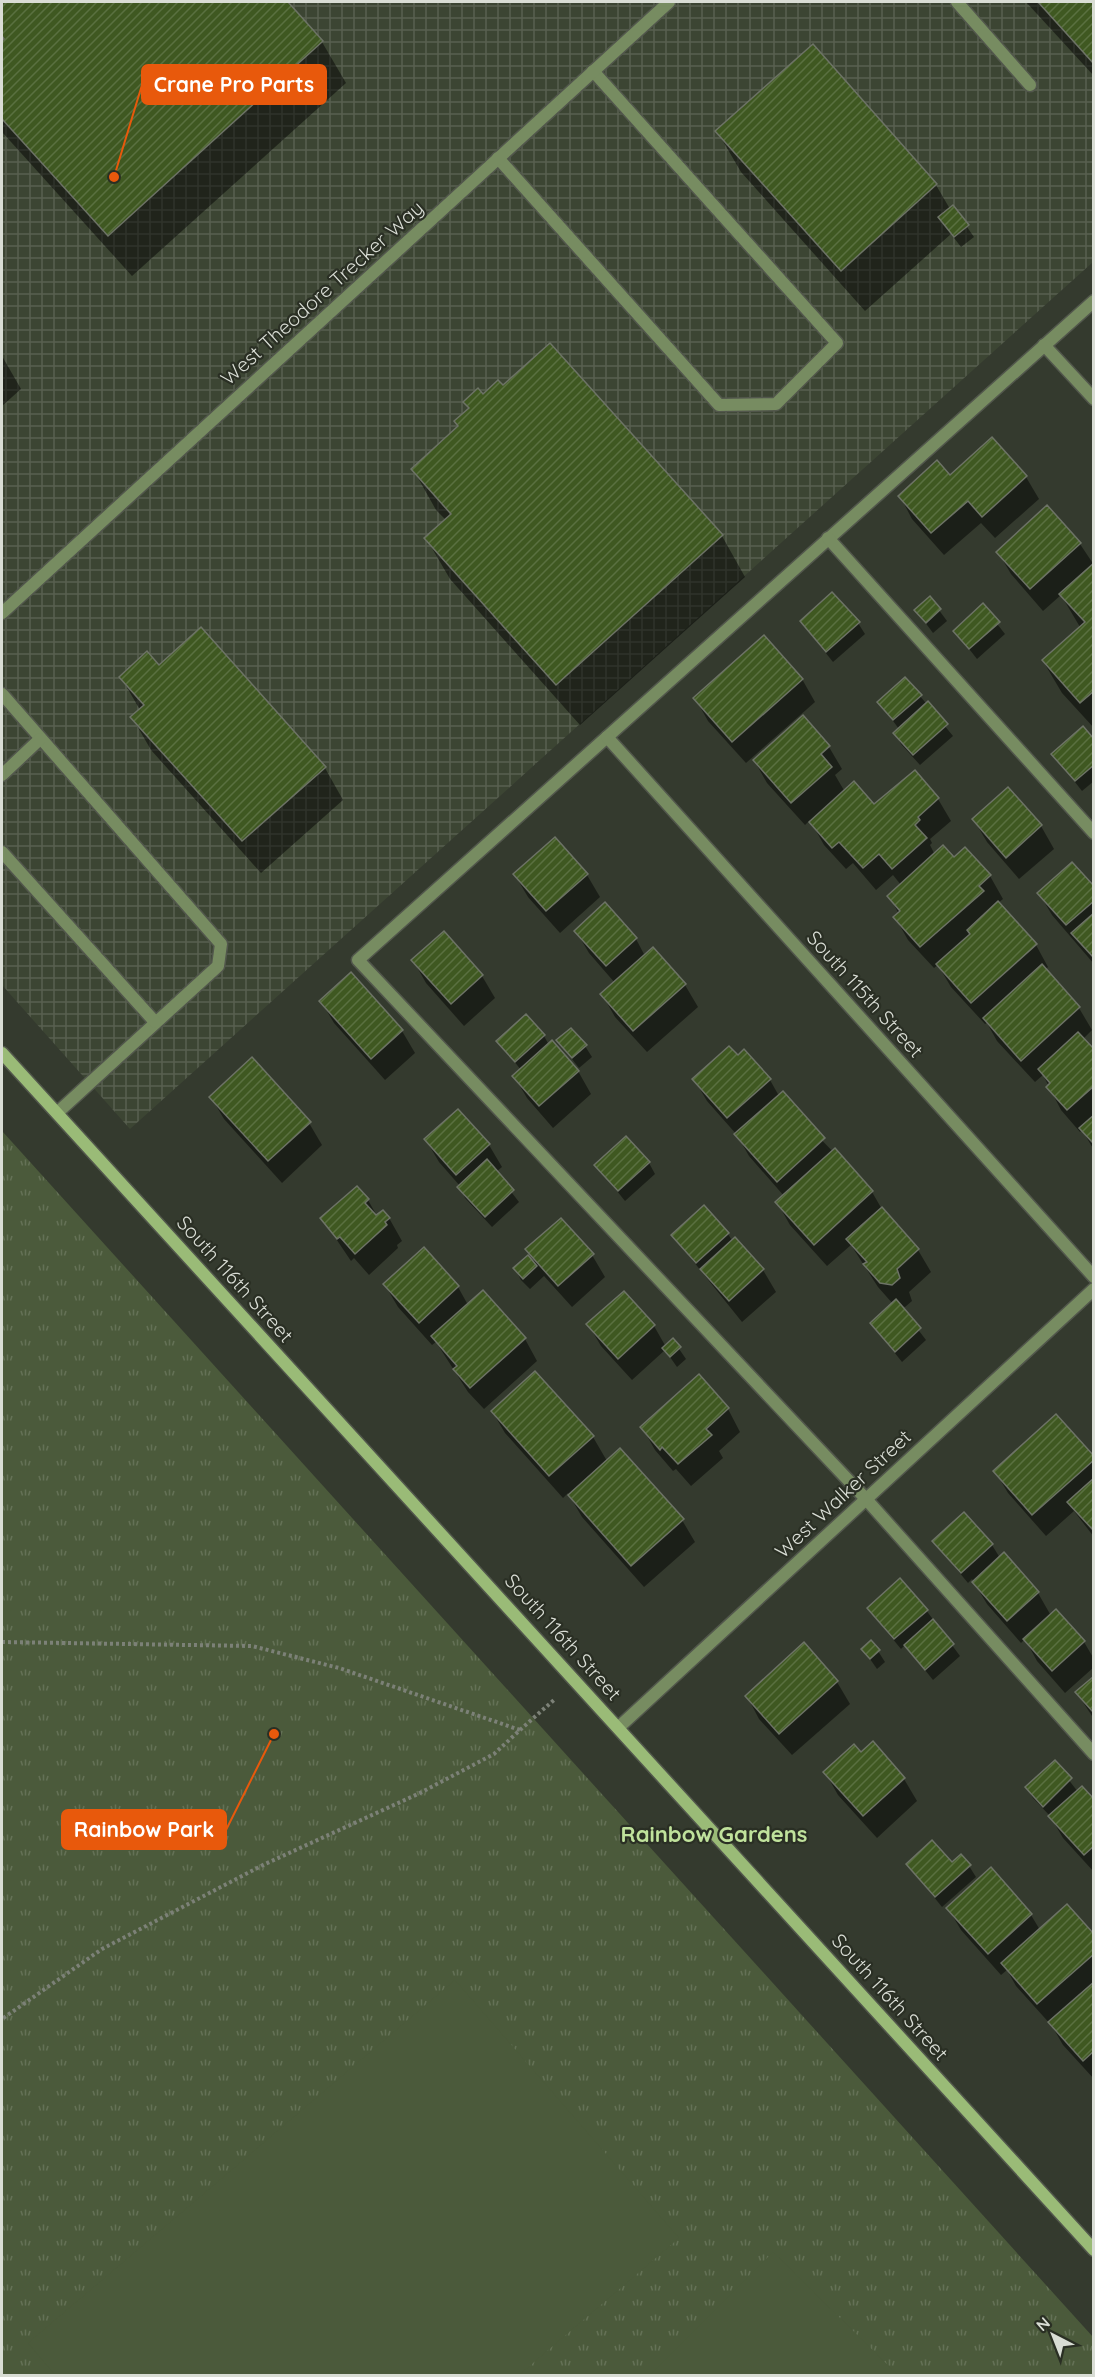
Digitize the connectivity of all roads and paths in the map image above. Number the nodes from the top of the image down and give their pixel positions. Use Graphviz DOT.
graph roads {
  1 [pos="669,2"];
  2 [pos="957,2"];
  3 [pos="593,71"];
  4 [pos="1030,85"];
  5 [pos="498,158"];
  6 [pos="1094,301"];
  7 [pos="1044,345"];
  8 [pos="1094,399"];
  9 [pos="828,538"];
  10 [pos="2,613"];
  11 [pos="2,694"];
  12 [pos="607,737"];
  13 [pos="40,738"];
  14 [pos="2,776"];
  15 [pos="1094,832"];
  16 [pos="2,852"];
  17 [pos="155,1022"];
  18 [pos="2,1053"];
  19 [pos="57,1113"];
  20 [pos="1094,1277"];
  21 [pos="1094,1289"];
  22 [pos="866,1499"];
  23 [pos="2,1642"];
  24 [pos="576,1680"];
  25 [pos="619,1727"];
  26 [pos="520,1730"];
  27 [pos="1094,1754"];
  28 [pos="2,2019"];
  29 [pos="1094,2250"];
  1 -- 3 [label="street, West Theodore Trecker Way"];
  2 -- 4 [label="street"];
  3 -- 5 [label="street, West Theodore Trecker Way"];
  3 -- 5 [label="street"];
  5 -- 10 [label="street, West Theodore Trecker Way"];
  6 -- 7 [label="street"];
  7 -- 8 [label="street"];
  7 -- 9 [label="street"];
  9 -- 12 [label="street"];
  9 -- 15 [label="street"];
  11 -- 13 [label="street"];
  12 -- 20 [label="street, South 115th Street"];
  12 -- 22 [label="street"];
  13 -- 14 [label="street"];
  13 -- 17 [label="street"];
  16 -- 17 [label="street"];
  17 -- 19 [label="street"];
  18 -- 19 [label="street, South 116th Street"];
  19 -- 24 [label="street, South 116th Street"];
  21 -- 22 [label="street, West Walker Street"];
  22 -- 25 [label="street, West Walker Street"];
  22 -- 27 [label="street"];
  23 -- 26 [label="path"];
  24 -- 25 [label="street, South 116th Street"];
  24 -- 26 [label="path"];
  25 -- 29 [label="street, South 116th Street"];
  26 -- 28 [label="path"];
}
